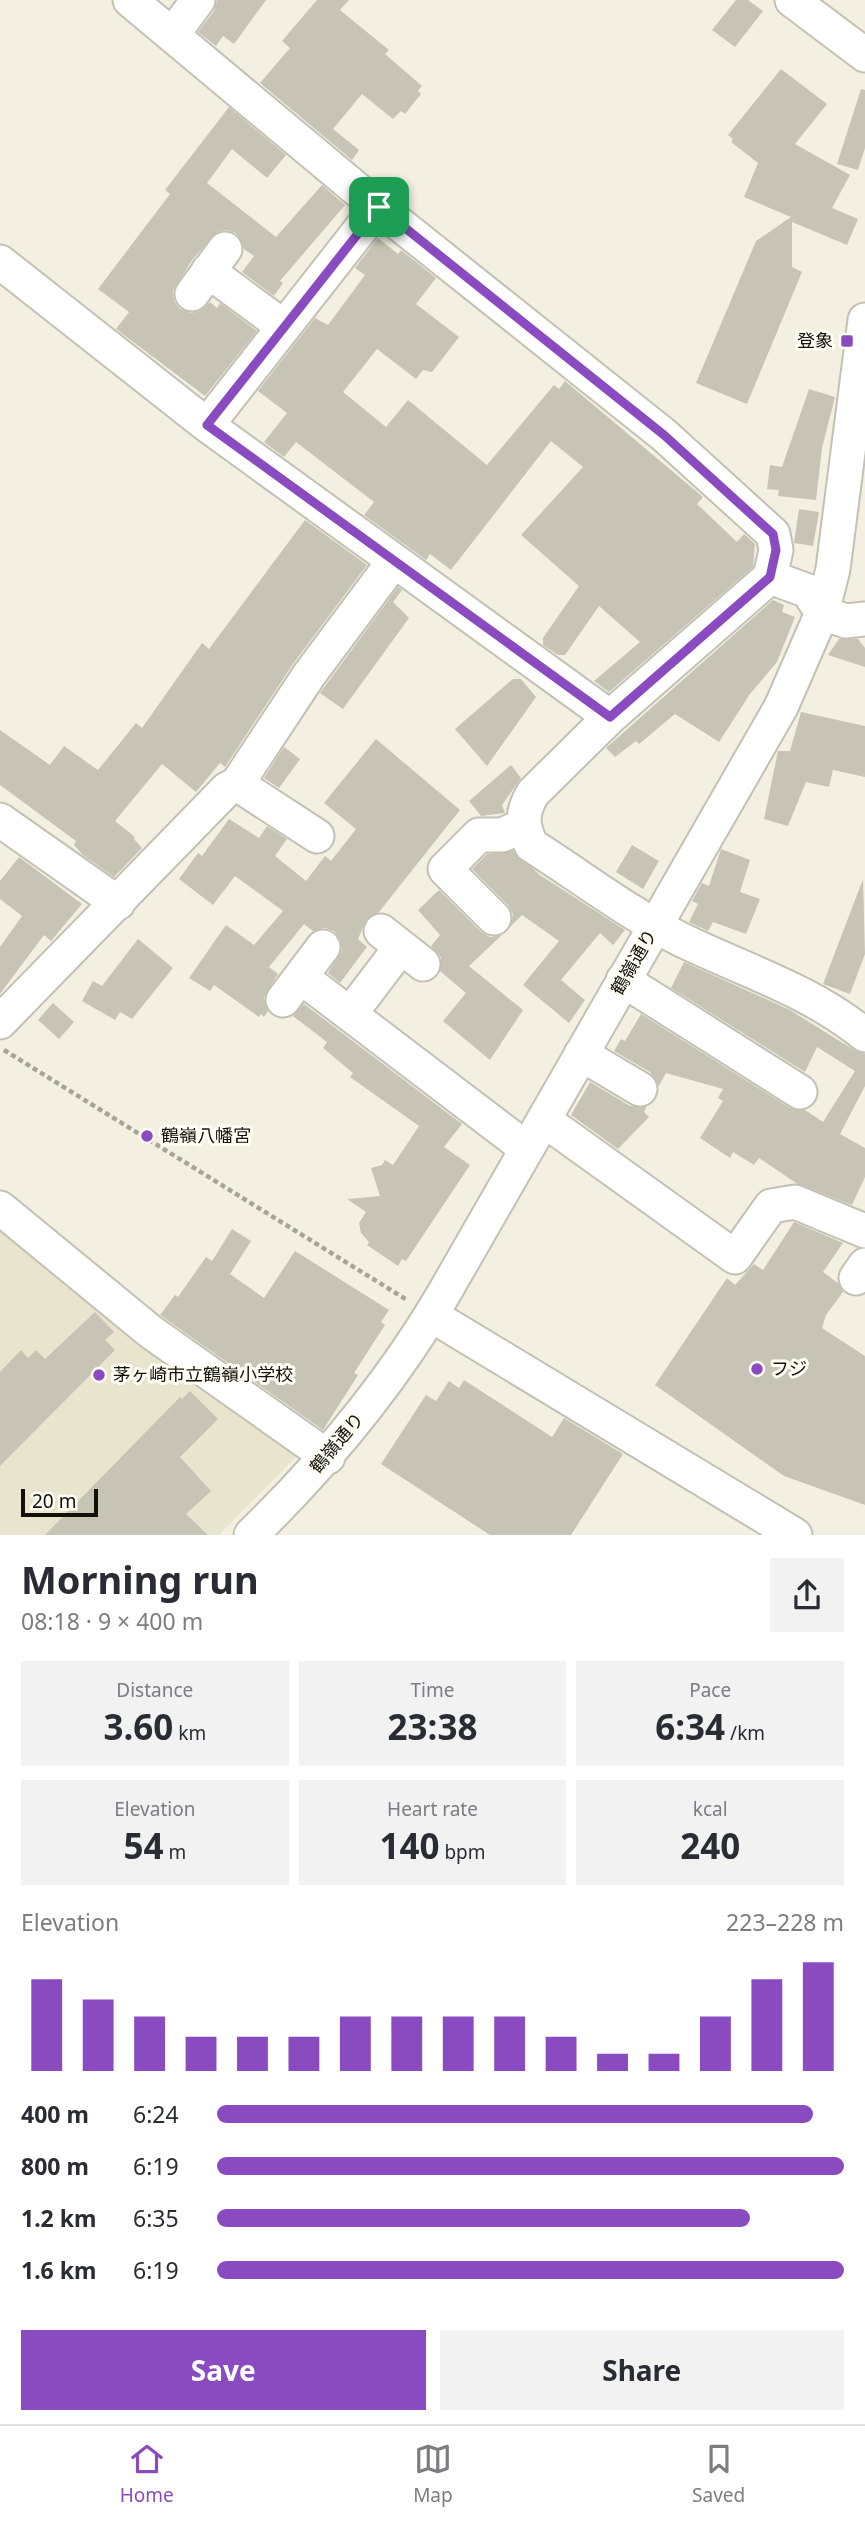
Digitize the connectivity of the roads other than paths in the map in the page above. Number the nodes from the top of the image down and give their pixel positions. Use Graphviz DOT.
graph roads {
  1 [pos="130,0"];
  2 [pos="198,0"];
  3 [pos="792,0"];
  4 [pos="173,34"];
  5 [pos="865,55"];
  6 [pos="379,207"];
  7 [pos="2,268"];
  8 [pos="208,271"];
  9 [pos="865,320"];
  10 [pos="284,327"];
  11 [pos="207,425"];
  12 [pos="858,440"];
  13 [pos="394,561"];
  14 [pos="770,577"];
  15 [pos="822,613"];
  16 [pos="865,619"];
  17 [pos="610,717"];
  18 [pos="237,784"];
  19 [pos="0,820"];
  20 [pos="523,826"];
  21 [pos="316,836"];
  22 [pos="118,903"];
  23 [pos="494,918"];
  24 [pos="655,925"];
  25 [pos="323,947"];
  26 [pos="402,947"];
  27 [pos="624,979"];
  28 [pos="350,1014"];
  29 [pos="0,1022"];
  30 [pos="863,1024"];
  31 [pos="581,1054"];
  32 [pos="781,1089"];
  33 [pos="640,1090"];
  34 [pos="544,1120"];
  35 [pos="527,1149"];
  36 [pos="0,1208"];
  37 [pos="864,1229"];
  38 [pos="422,1310"];
  39 [pos="328,1457"];
  40 [pos="251,1535"];
  41 [pos="795,1535"];
  1 -- 4 [label="street"];
  2 -- 4 [label="street"];
  3 -- 5 [label="street"];
  4 -- 6 [label="street"];
  6 -- 10 [label="street"];
  6 -- 14 [label="street"];
  7 -- 11 [label="street"];
  8 -- 10 [label="street"];
  9 -- 12 [label="street, 鶴嶺通り"];
  10 -- 11 [label="street"];
  11 -- 13 [label="street"];
  12 -- 15 [label="street, 鶴嶺通り"];
  13 -- 17 [label="street"];
  13 -- 18 [label="street"];
  14 -- 15 [label="street"];
  14 -- 17 [label="street"];
  15 -- 16 [label="street"];
  15 -- 24 [label="street, 鶴嶺通り"];
  17 -- 20 [label="street"];
  18 -- 21 [label="street"];
  18 -- 22 [label="street"];
  19 -- 22 [label="street"];
  20 -- 23 [label="street"];
  20 -- 24 [label="street"];
  22 -- 29 [label="street"];
  24 -- 27 [label="street, 鶴嶺通り"];
  24 -- 30 [label="street"];
  25 -- 28 [label="street"];
  26 -- 28 [label="street"];
  27 -- 31 [label="street, 鶴嶺通り"];
  27 -- 32 [label="street"];
  28 -- 35 [label="street"];
  31 -- 33 [label="street"];
  31 -- 34 [label="street, 鶴嶺通り"];
  34 -- 35 [label="street, 鶴嶺通り"];
  34 -- 37 [label="street"];
  35 -- 38 [label="street, 鶴嶺通り"];
  36 -- 39 [label="street"];
  38 -- 39 [label="street, 鶴嶺通り"];
  38 -- 41 [label="street"];
  39 -- 40 [label="street, 鶴嶺通り"];
}
